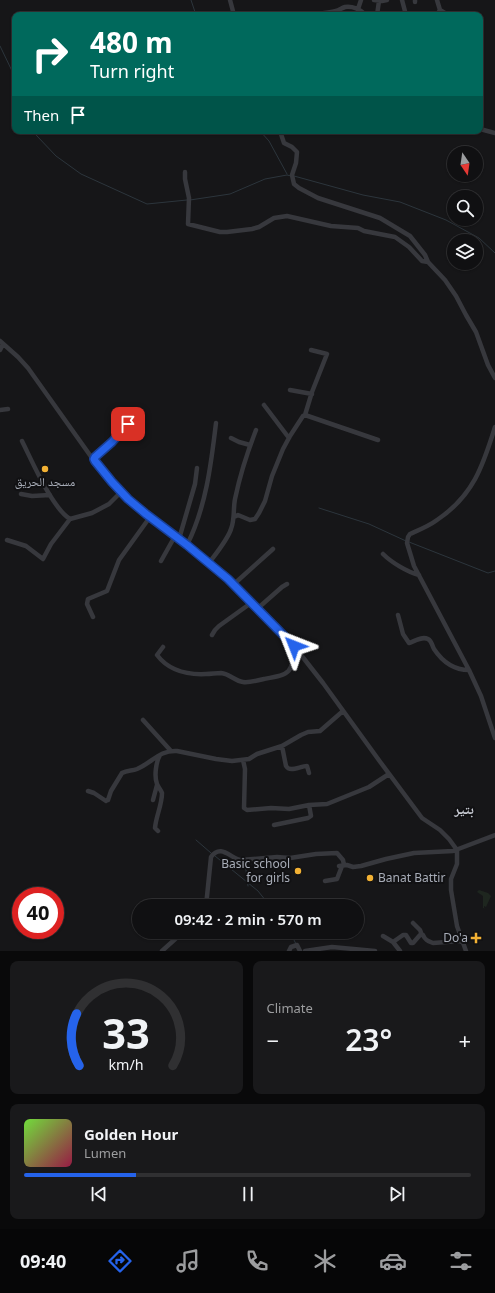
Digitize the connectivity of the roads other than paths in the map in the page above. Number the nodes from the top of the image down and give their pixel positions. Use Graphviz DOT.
graph roads {
  1 [pos="230,0"];
  2 [pos="361,0"];
  3 [pos="377,0"];
  4 [pos="387,0"];
  5 [pos="402,0"];
  6 [pos="437,0"];
  7 [pos="358,9"];
  8 [pos="440,10"];
  9 [pos="233,12"];
  10 [pos="328,12"];
  11 [pos="363,12"];
  12 [pos="378,12"];
  13 [pos="405,12"];
  14 [pos="443,12"];
  15 [pos="483,131"];
  16 [pos="281,134"];
  17 [pos="495,134"];
  18 [pos="185,172"];
  19 [pos="428,262"];
  20 [pos="2,343"];
  21 [pos="0,350"];
  22 [pos="311,350"];
  23 [pos="495,378"];
  24 [pos="290,390"];
  25 [pos="312,394"];
  26 [pos="264,405"];
  27 [pos="8,409"];
  28 [pos="0,410"];
  29 [pos="305,415"];
  30 [pos="216,423"];
  31 [pos="128,424"];
  32 [pos="495,427"];
  33 [pos="256,430"];
  34 [pos="231,438"];
  35 [pos="289,438"];
  36 [pos="378,440"];
  37 [pos="22,441"];
  38 [pos="250,445"];
  39 [pos="94,459"];
  40 [pos="197,468"];
  41 [pos="122,493"];
  42 [pos="21,494"];
  43 [pos="50,495"];
  44 [pos="150,516"];
  45 [pos="234,517"];
  46 [pos="70,519"];
  47 [pos="177,538"];
  48 [pos="7,540"];
  49 [pos="187,545"];
  50 [pos="273,549"];
  51 [pos="383,554"];
  52 [pos="161,561"];
  53 [pos="209,563"];
  54 [pos="419,575"];
  55 [pos="234,584"];
  56 [pos="288,584"];
  57 [pos="252,603"];
  58 [pos="257,609"];
  59 [pos="398,615"];
  60 [pos="93,617"];
  61 [pos="212,635"];
  62 [pos="294,646"];
  63 [pos="163,648"];
  64 [pos="468,670"];
  65 [pos="343,711"];
  66 [pos="142,720"];
  67 [pos="495,738"];
  68 [pos="282,746"];
  69 [pos="171,750"];
  70 [pos="161,753"];
  71 [pos="243,760"];
  72 [pos="310,773"];
  73 [pos="389,774"];
  74 [pos="157,785"];
  75 [pos="88,791"];
  76 [pos="153,800"];
  77 [pos="309,805"];
  78 [pos="274,825"];
  79 [pos="158,831"];
  80 [pos="495,835"];
  81 [pos="457,850"];
  82 [pos="342,866"];
  83 [pos="325,881"];
  84 [pos="207,899"];
  85 [pos="413,923"];
  86 [pos="422,935"];
  87 [pos="383,936"];
  88 [pos="175,939"];
  89 [pos="393,942"];
  90 [pos="463,943"];
  91 [pos="314,950"];
  92 [pos="162,951"];
  93 [pos="289,951"];
  94 [pos="300,951"];
  95 [pos="305,951"];
  96 [pos="375,951"];
  97 [pos="400,951"];
  98 [pos="466,951"];
  1 -- 9 [label="street"];
  2 -- 7 [label="street"];
  3 -- 4 [label="street"];
  3 -- 12 [label="street"];
  5 -- 13 [label="street"];
  6 -- 8 [label="street"];
  7 -- 10 [label="street"];
  7 -- 11 [label="street"];
  8 -- 14 [label="street"];
  15 -- 17 [label="street"];
  16 -- 19 [label="street"];
  18 -- 19 [label="street"];
  19 -- 23 [label="street"];
  20 -- 21 [label="street"];
  20 -- 39 [label="street"];
  22 -- 25 [label="street"];
  24 -- 25 [label="street"];
  25 -- 29 [label="street"];
  26 -- 35 [label="street"];
  27 -- 28 [label="street"];
  29 -- 35 [label="street"];
  29 -- 36 [label="street"];
  30 -- 49 [label="street"];
  31 -- 39 [label="street"];
  32 -- 54 [label="street"];
  33 -- 38 [label="street"];
  34 -- 38 [label="street"];
  35 -- 45 [label="street"];
  37 -- 43 [label="street"];
  38 -- 45 [label="street"];
  39 -- 41 [label="street"];
  40 -- 47 [label="street"];
  41 -- 44 [label="street"];
  41 -- 46 [label="street"];
  42 -- 43 [label="street"];
  43 -- 46 [label="street"];
  44 -- 47 [label="street"];
  44 -- 60 [label="street"];
  45 -- 53 [label="street"];
  46 -- 48 [label="street"];
  47 -- 49 [label="street"];
  47 -- 52 [label="street"];
  49 -- 53 [label="street"];
  50 -- 55 [label="street"];
  51 -- 54 [label="street"];
  53 -- 55 [label="street"];
  54 -- 64 [label="street"];
  55 -- 57 [label="street"];
  56 -- 58 [label="street"];
  57 -- 58 [label="street"];
  57 -- 61 [label="street"];
  58 -- 62 [label="street"];
  59 -- 64 [label="street"];
  62 -- 63 [label="street"];
  62 -- 65 [label="street"];
  64 -- 67 [label="street"];
  65 -- 68 [label="street"];
  65 -- 73 [label="street"];
  66 -- 69 [label="street"];
  68 -- 71 [label="street"];
  68 -- 72 [label="street"];
  69 -- 70 [label="street"];
  69 -- 71 [label="street"];
  70 -- 74 [label="street"];
  70 -- 75 [label="street"];
  71 -- 77 [label="street"];
  73 -- 77 [label="street"];
  73 -- 81 [label="street"];
  74 -- 76 [label="street"];
  74 -- 79 [label="street"];
  77 -- 78 [label="street"];
  80 -- 81 [label="street"];
  81 -- 82 [label="street"];
  81 -- 90 [label="street"];
  82 -- 83 [label="street"];
  82 -- 84 [label="street"];
  85 -- 86 [label="street"];
  86 -- 89 [label="street"];
  86 -- 90 [label="street"];
  87 -- 89 [label="street"];
  88 -- 92 [label="street"];
  89 -- 97 [label="street"];
  90 -- 98 [label="street"];
  91 -- 95 [label="street"];
  91 -- 96 [label="street"];
  93 -- 94 [label="street"];
}
